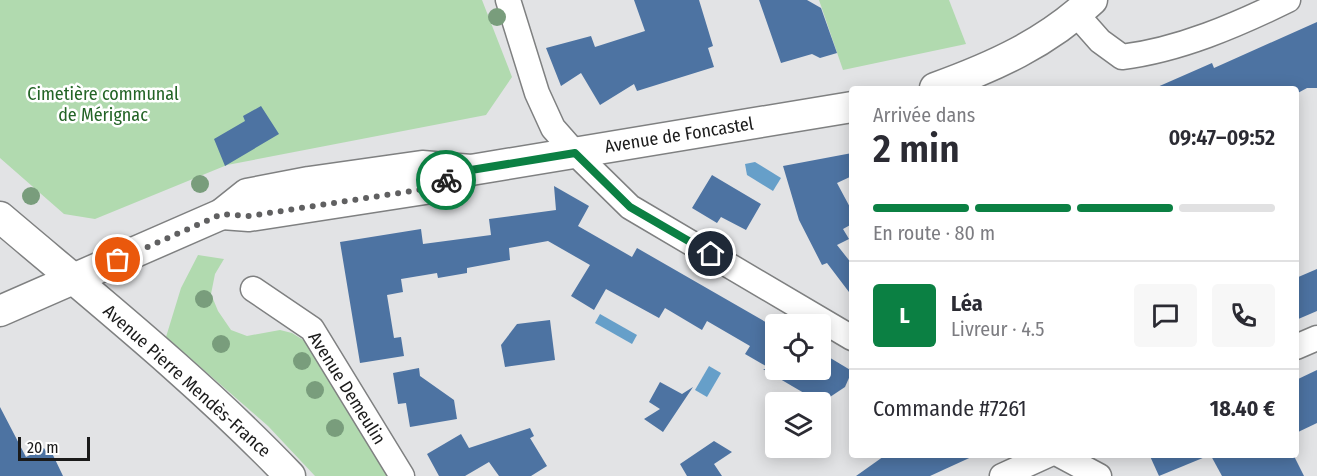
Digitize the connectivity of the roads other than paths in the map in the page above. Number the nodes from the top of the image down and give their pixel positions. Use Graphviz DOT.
graph roads {
  1 [pos="508,0"];
  2 [pos="1288,0"];
  3 [pos="1084,7"];
  4 [pos="941,86"];
  5 [pos="849,107"];
  6 [pos="575,153"];
  7 [pos="0,217"];
  8 [pos="73,278"];
  9 [pos="253,288"];
  10 [pos="0,311"];
  11 [pos="849,336"];
  12 [pos="1317,338"];
  13 [pos="1299,346"];
  14 [pos="1041,458"];
  15 [pos="1065,458"];
  16 [pos="290,476"];
  17 [pos="402,476"];
  18 [pos="1002,476"];
  19 [pos="1099,476"];
  1 -- 6 [label="street"];
  2 -- 3 [label="street"];
  3 -- 4 [label="street"];
  5 -- 6 [label="street, Avenue de Foncastel"];
  6 -- 8 [label="street, Avenue de Foncastel"];
  6 -- 11 [label="street"];
  7 -- 8 [label="street, Avenue Pierre Mendès-France"];
  8 -- 10 [label="street, Avenue de Foncastel"];
  8 -- 16 [label="street, Avenue Pierre Mendès-France"];
  9 -- 17 [label="street, Avenue Demeulin"];
  12 -- 13 [label="street"];
  14 -- 18 [label="street"];
  15 -- 19 [label="street"];
}
